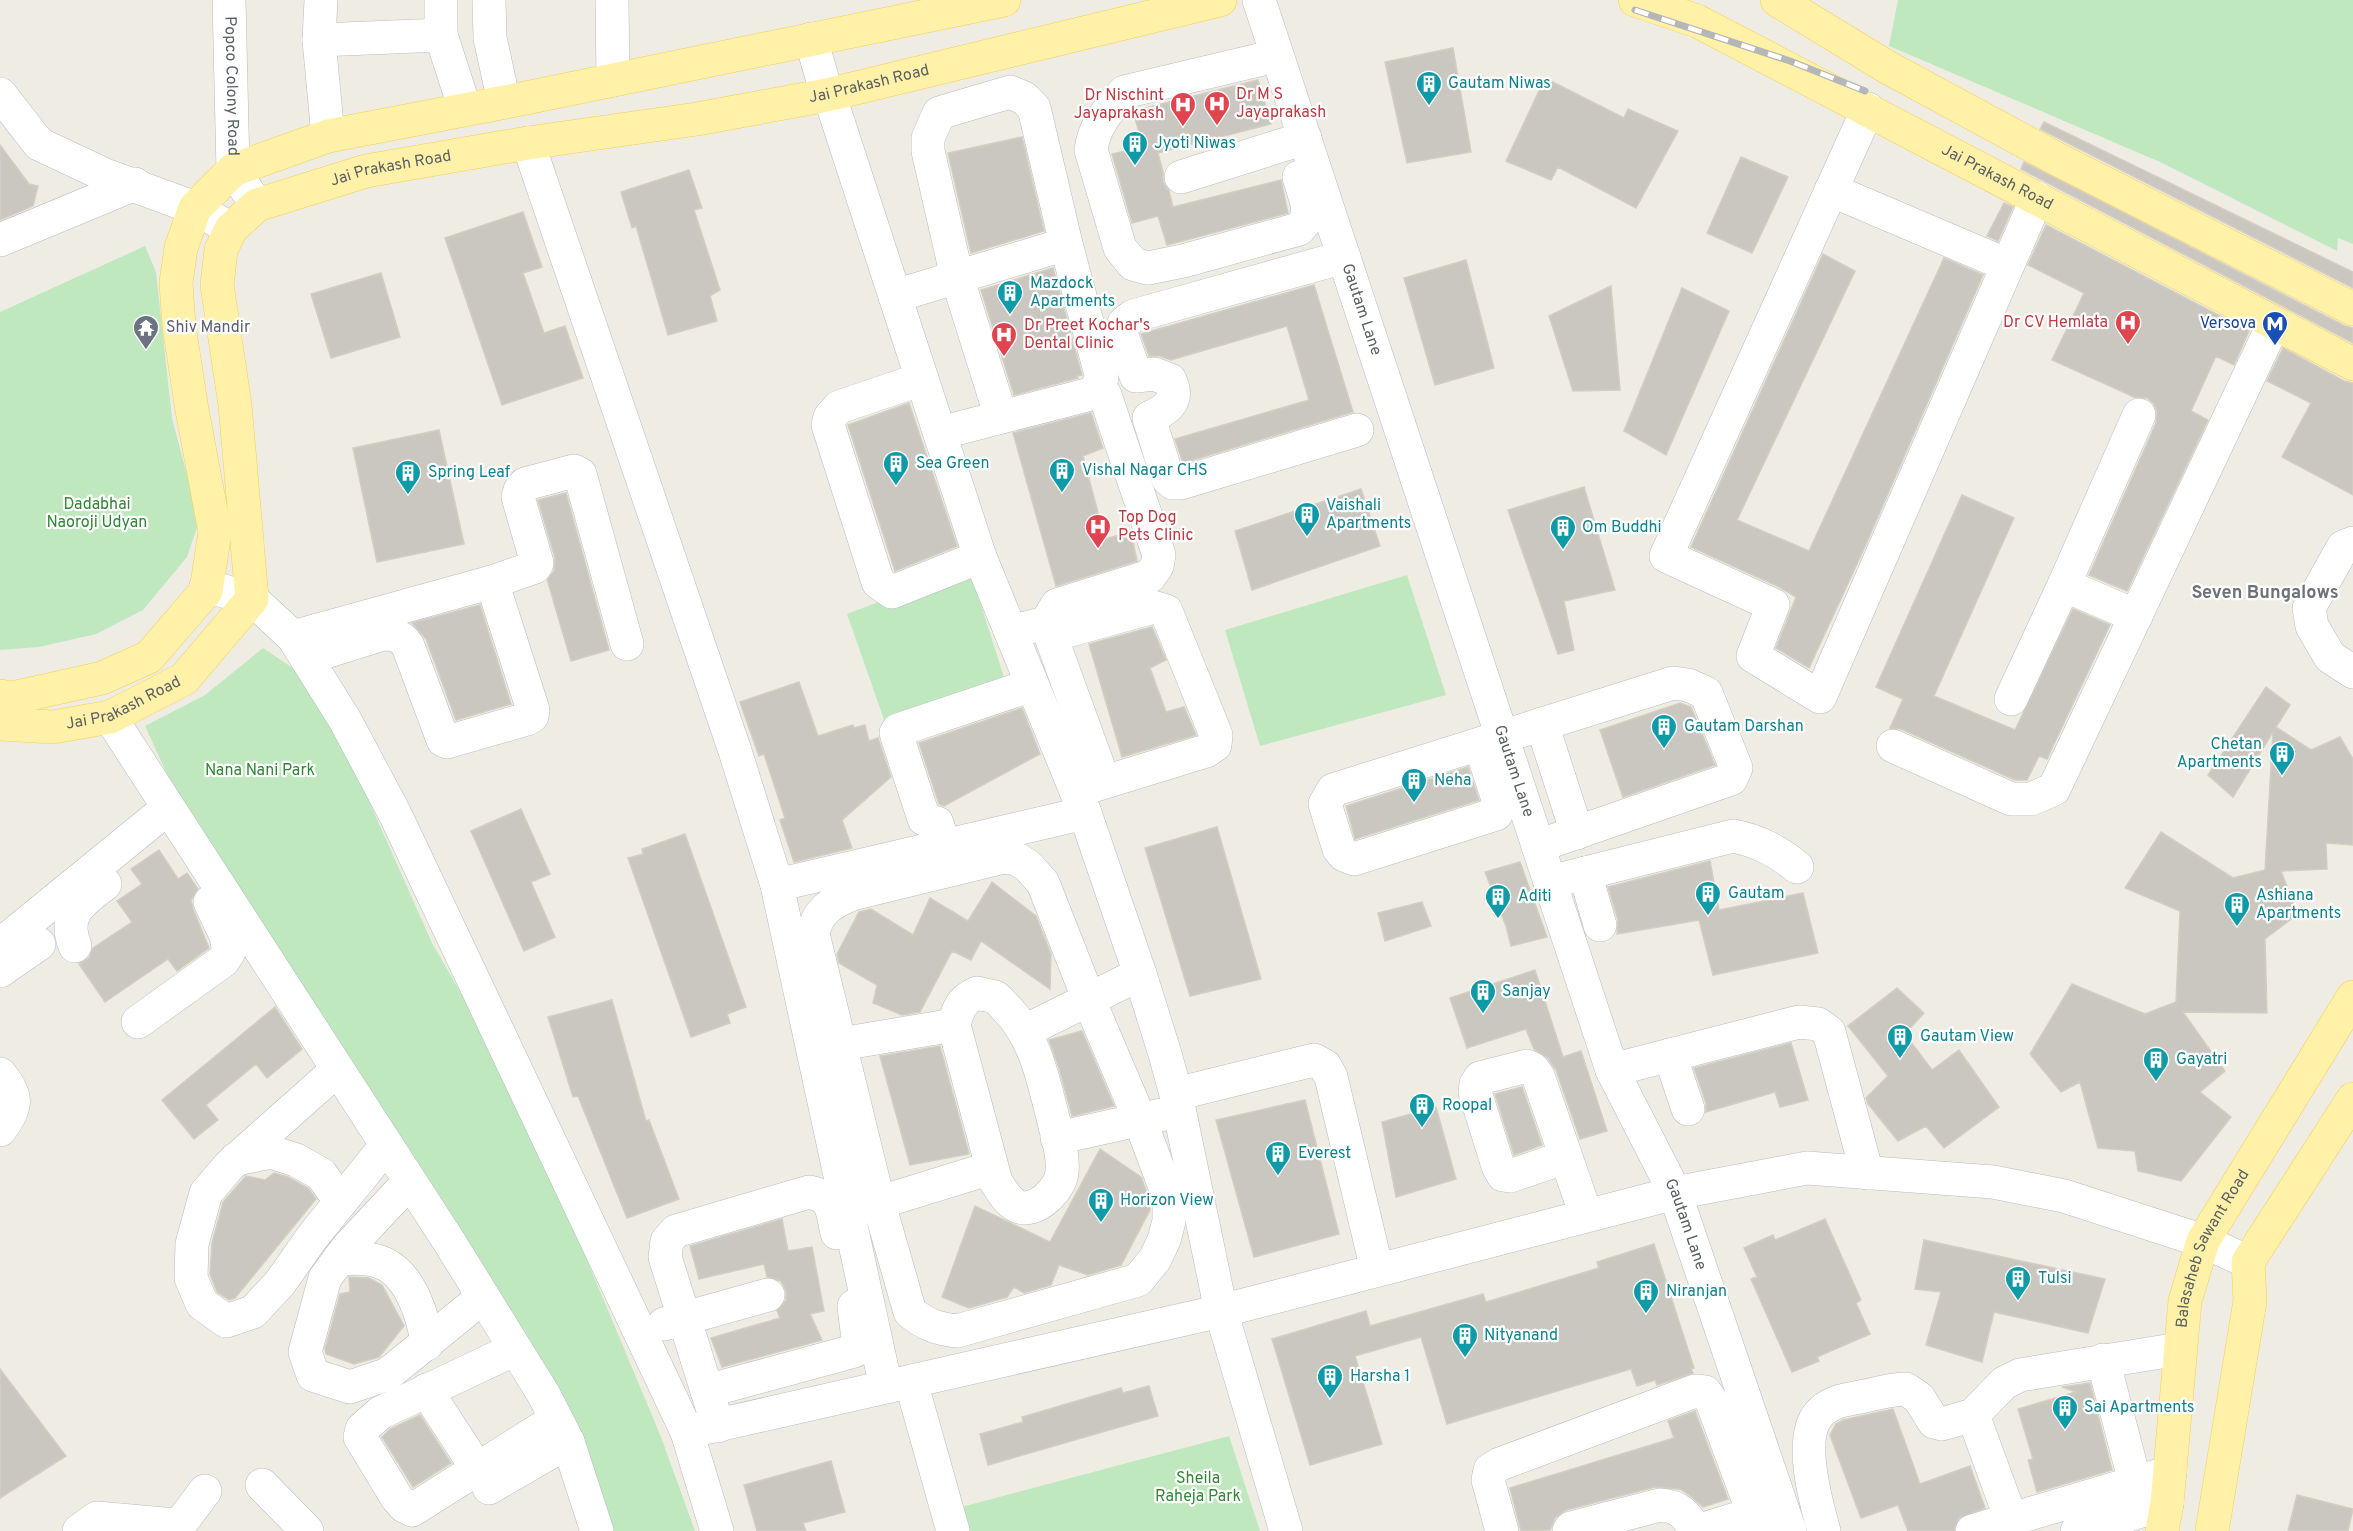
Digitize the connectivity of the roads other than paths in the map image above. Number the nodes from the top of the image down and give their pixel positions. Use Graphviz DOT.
graph roads {
  1 [pos="229,0"];
  2 [pos="321,0"];
  3 [pos="441,0"];
  4 [pos="489,0"];
  5 [pos="612,0"];
  6 [pos="1004,0"];
  7 [pos="1220,0"];
  8 [pos="1245,0"];
  9 [pos="1259,0"];
  10 [pos="1635,0"];
  11 [pos="1777,0"];
  12 [pos="441,35"];
  13 [pos="811,39"];
  14 [pos="320,40"];
  15 [pos="1263,59"];
  16 [pos="975,60"];
  17 [pos="613,80"];
  18 [pos="0,94"];
  19 [pos="827,95"];
  20 [pos="985,98"];
  21 [pos="504,102"];
  22 [pos="465,110"];
  23 [pos="1868,110"];
  24 [pos="328,136"];
  25 [pos="1297,141"];
  26 [pos="528,143"];
  27 [pos="233,170"];
  28 [pos="1182,177"];
  29 [pos="135,184"];
  30 [pos="1831,190"];
  31 [pos="2037,198"];
  32 [pos="257,205"];
  33 [pos="195,208"];
  34 [pos="231,229"];
  35 [pos="0,240"];
  36 [pos="1066,244"];
  37 [pos="1344,257"];
  38 [pos="2007,265"];
  39 [pos="957,277"];
  40 [pos="895,296"];
  41 [pos="2353,309"];
  42 [pos="2274,323"];
  43 [pos="2353,364"];
  44 [pos="922,379"];
  45 [pos="1094,393"];
  46 [pos="2139,415"];
  47 [pos="1002,417"];
  48 [pos="1357,430"];
  49 [pos="940,433"];
  50 [pos="2353,543"];
  51 [pos="980,557"];
  52 [pos="492,582"];
  53 [pos="2064,585"];
  54 [pos="206,586"];
  55 [pos="1148,593"];
  56 [pos="252,599"];
  57 [pos="2136,616"];
  58 [pos="1046,623"];
  59 [pos="1010,633"];
  60 [pos="627,644"];
  61 [pos="300,647"];
  62 [pos="2353,672"];
  63 [pos="1032,685"];
  64 [pos="0,696"];
  65 [pos="2011,699"];
  66 [pos="110,717"];
  67 [pos="0,724"];
  68 [pos="1542,724"];
  69 [pos="1491,740"];
  70 [pos="1893,746"];
  71 [pos="1088,795"];
  72 [pos="171,823"];
  73 [pos="1577,833"];
  74 [pos="944,845"];
  75 [pos="1538,846"];
  76 [pos="1797,867"];
  77 [pos="1585,873"];
  78 [pos="1550,882"];
  79 [pos="777,885"];
  80 [pos="1600,925"];
  81 [pos="39,944"];
  82 [pos="0,945"];
  83 [pos="75,946"];
  84 [pos="0,971"];
  85 [pos="1140,974"];
  86 [pos="1089,1000"];
  87 [pos="2349,1013"];
  88 [pos="138,1022"];
  89 [pos="954,1025"];
  90 [pos="1024,1031"];
  91 [pos="825,1046"];
  92 [pos="1670,1055"];
  93 [pos="337,1070"];
  94 [pos="1612,1070"];
  95 [pos="0,1074"];
  96 [pos="2353,1099"];
  97 [pos="1178,1103"];
  98 [pos="1688,1109"];
  99 [pos="1140,1119"];
  100 [pos="0,1130"];
  101 [pos="1058,1138"];
  102 [pos="386,1146"];
  103 [pos="1566,1157"];
  104 [pos="236,1159"];
  105 [pos="991,1168"];
  106 [pos="1867,1173"];
  107 [pos="409,1182"];
  108 [pos="1675,1193"];
  109 [pos="341,1202"];
  110 [pos="863,1208"];
  111 [pos="1586,1215"];
  112 [pos="2203,1241"];
  113 [pos="339,1259"];
  114 [pos="2248,1262"];
  115 [pos="1377,1270"];
  116 [pos="768,1295"];
  117 [pos="483,1297"];
  118 [pos="1063,1301"];
  119 [pos="1221,1311"];
  120 [pos="684,1319"];
  121 [pos="640,1331"];
  122 [pos="427,1344"];
  123 [pos="1073,1345"];
  124 [pos="515,1349"];
  125 [pos="2179,1349"];
  126 [pos="2103,1360"];
  127 [pos="898,1384"];
  128 [pos="426,1390"];
  129 [pos="707,1391"];
  130 [pos="1973,1415"];
  131 [pos="703,1429"];
  132 [pos="561,1431"];
  133 [pos="478,1470"];
  134 [pos="2135,1482"];
  135 [pos="262,1485"];
  136 [pos="206,1491"];
  137 [pos="2166,1502"];
  138 [pos="2011,1518"];
  139 [pos="1771,1520"];
  140 [pos="2081,1530"];
  141 [pos="79,1531"];
  142 [pos="307,1531"];
  143 [pos="418,1531"];
  144 [pos="597,1531"];
  145 [pos="717,1531"];
  146 [pos="953,1531"];
  147 [pos="1286,1531"];
  148 [pos="1502,1531"];
  149 [pos="1569,1531"];
  150 [pos="1697,1531"];
  151 [pos="1824,1531"];
  152 [pos="1972,1531"];
  153 [pos="2212,1531"];
  1 -- 27 [label="street, Popco Colony Road"];
  2 -- 14 [label="street"];
  3 -- 12 [label="street"];
  4 -- 21 [label="street"];
  5 -- 17 [label="street"];
  6 -- 13 [label="main road, Jai Prakash Road"];
  7 -- 16 [label="main road, Jai Prakash Road"];
  8 -- 15 [label="street"];
  9 -- 25 [label="street, Gautam Lane"];
  10 -- 23 [label="main road, Jai Prakash Road"];
  11 -- 41 [label="main road"];
  12 -- 14 [label="street"];
  12 -- 22 [label="street"];
  13 -- 17 [label="main road, Jai Prakash Road"];
  13 -- 19 [label="street"];
  14 -- 24 [label="street"];
  15 -- 25 [label="street"];
  15 -- 25 [label="street"];
  16 -- 19 [label="main road, Jai Prakash Road"];
  16 -- 20 [label="street"];
  17 -- 21 [label="main road, Jai Prakash Road"];
  18 -- 29 [label="street"];
  19 -- 26 [label="main road, Jai Prakash Road"];
  19 -- 40 [label="street"];
  20 -- 36 [label="street"];
  20 -- 39 [label="street"];
  21 -- 22 [label="main road, Jai Prakash Road"];
  22 -- 24 [label="main road, Jai Prakash Road"];
  23 -- 30 [label="street"];
  23 -- 31 [label="main road, Jai Prakash Road"];
  24 -- 27 [label="main road, Jai Prakash Road"];
  25 -- 28 [label="street"];
  25 -- 37 [label="street, Gautam Lane"];
  26 -- 32 [label="main road, Jai Prakash Road"];
  26 -- 79 [label="street"];
  27 -- 32 [label="street"];
  27 -- 33 [label="main road, Jai Prakash Road"];
  29 -- 33 [label="street"];
  29 -- 35 [label="street"];
  30 -- 38 [label="street"];
  30 -- 38 [label="street"];
  31 -- 38 [label="street"];
  31 -- 42 [label="main road, Jai Prakash Road"];
  32 -- 34 [label="main road, Jai Prakash Road"];
  33 -- 34 [label="street"];
  33 -- 54 [label="main road, Jai Prakash Road"];
  34 -- 56 [label="main road, Jai Prakash Road"];
  36 -- 39 [label="street"];
  36 -- 45 [label="street"];
  37 -- 48 [label="street"];
  37 -- 69 [label="street, Gautam Lane"];
  39 -- 40 [label="street"];
  39 -- 47 [label="street"];
  40 -- 44 [label="street"];
  42 -- 43 [label="main road, Jai Prakash Road"];
  42 -- 57 [label="street"];
  44 -- 49 [label="street"];
  44 -- 51 [label="street"];
  45 -- 47 [label="street"];
  45 -- 55 [label="street"];
  46 -- 53 [label="street"];
  47 -- 49 [label="street"];
  49 -- 51 [label="street"];
  50 -- 62 [label="street"];
  51 -- 59 [label="street"];
  52 -- 60 [label="street"];
  52 -- 61 [label="street"];
  52 -- 61 [label="street"];
  53 -- 57 [label="street"];
  53 -- 65 [label="street"];
  54 -- 56 [label="street"];
  54 -- 64 [label="main road, Jai Prakash Road"];
  55 -- 58 [label="street"];
  55 -- 71 [label="street"];
  56 -- 61 [label="street"];
  56 -- 66 [label="main road, Jai Prakash Road"];
  57 -- 70 [label="street"];
  58 -- 59 [label="street"];
  58 -- 71 [label="street"];
  59 -- 63 [label="street"];
  61 -- 121 [label="street"];
  63 -- 71 [label="street"];
  63 -- 74 [label="street"];
  66 -- 67 [label="main road, Jai Prakash Road"];
  66 -- 72 [label="street"];
  68 -- 69 [label="street"];
  68 -- 73 [label="street"];
  68 -- 73 [label="street"];
  69 -- 69 [label="street"];
  69 -- 75 [label="street, Gautam Lane"];
  71 -- 74 [label="street"];
  71 -- 85 [label="street"];
  72 -- 82 [label="street"];
  72 -- 83 [label="street"];
  72 -- 88 [label="street"];
  72 -- 93 [label="street"];
  73 -- 75 [label="street"];
  74 -- 79 [label="street"];
  74 -- 86 [label="street"];
  74 -- 91 [label="street"];
  75 -- 78 [label="street, Gautam Lane"];
  76 -- 77 [label="street"];
  77 -- 78 [label="street"];
  77 -- 80 [label="street"];
  78 -- 94 [label="street, Gautam Lane"];
  79 -- 91 [label="street"];
  81 -- 84 [label="street"];
  85 -- 86 [label="street"];
  85 -- 97 [label="street"];
  86 -- 90 [label="street"];
  86 -- 99 [label="street"];
  87 -- 112 [label="main road, Balasaheb Sawant Road"];
  89 -- 90 [label="street"];
  89 -- 91 [label="street"];
  89 -- 105 [label="street"];
  90 -- 101 [label="street"];
  91 -- 110 [label="street"];
  92 -- 94 [label="street"];
  92 -- 98 [label="street"];
  92 -- 106 [label="street"];
  93 -- 102 [label="street"];
  93 -- 104 [label="street"];
  94 -- 108 [label="street, Gautam Lane"];
  95 -- 100 [label="street"];
  96 -- 114 [label="main road"];
  97 -- 99 [label="street"];
  97 -- 115 [label="street"];
  97 -- 119 [label="street"];
  99 -- 101 [label="street"];
  99 -- 118 [label="street"];
  101 -- 105 [label="street"];
  102 -- 107 [label="street"];
  102 -- 109 [label="street"];
  103 -- 111 [label="street"];
  104 -- 109 [label="street"];
  104 -- 109 [label="street"];
  105 -- 110 [label="street"];
  106 -- 108 [label="street"];
  106 -- 112 [label="street"];
  107 -- 113 [label="street"];
  107 -- 117 [label="street"];
  108 -- 111 [label="street"];
  108 -- 139 [label="street, Gautam Lane"];
  110 -- 118 [label="street"];
  110 -- 127 [label="street"];
  111 -- 115 [label="street"];
  112 -- 114 [label="street"];
  112 -- 125 [label="main road, Balasaheb Sawant Road"];
  113 -- 122 [label="street"];
  113 -- 122 [label="street"];
  114 -- 153 [label="main road"];
  115 -- 119 [label="street"];
  116 -- 120 [label="street"];
  117 -- 122 [label="street"];
  117 -- 124 [label="street"];
  118 -- 123 [label="street"];
  119 -- 123 [label="street"];
  119 -- 147 [label="street"];
  120 -- 121 [label="street"];
  120 -- 129 [label="street"];
  120 -- 129 [label="street"];
  121 -- 131 [label="street"];
  123 -- 127 [label="street"];
  124 -- 128 [label="street"];
  124 -- 132 [label="street"];
  125 -- 126 [label="street"];
  125 -- 137 [label="main road, Balasaheb Sawant Road"];
  126 -- 130 [label="street"];
  126 -- 134 [label="street"];
  127 -- 131 [label="street"];
  127 -- 146 [label="street"];
  128 -- 133 [label="street"];
  128 -- 133 [label="street"];
  129 -- 131 [label="street"];
  130 -- 138 [label="street"];
  130 -- 151 [label="street"];
  131 -- 145 [label="street"];
  132 -- 133 [label="street"];
  132 -- 143 [label="street"];
  132 -- 144 [label="street"];
  134 -- 137 [label="street"];
  134 -- 138 [label="street"];
  135 -- 142 [label="street"];
  136 -- 141 [label="street"];
  137 -- 140 [label="street"];
  138 -- 152 [label="street"];
  139 -- 148 [label="street"];
  139 -- 150 [label="street"];
  149 -- 150 [label="street"];
}
